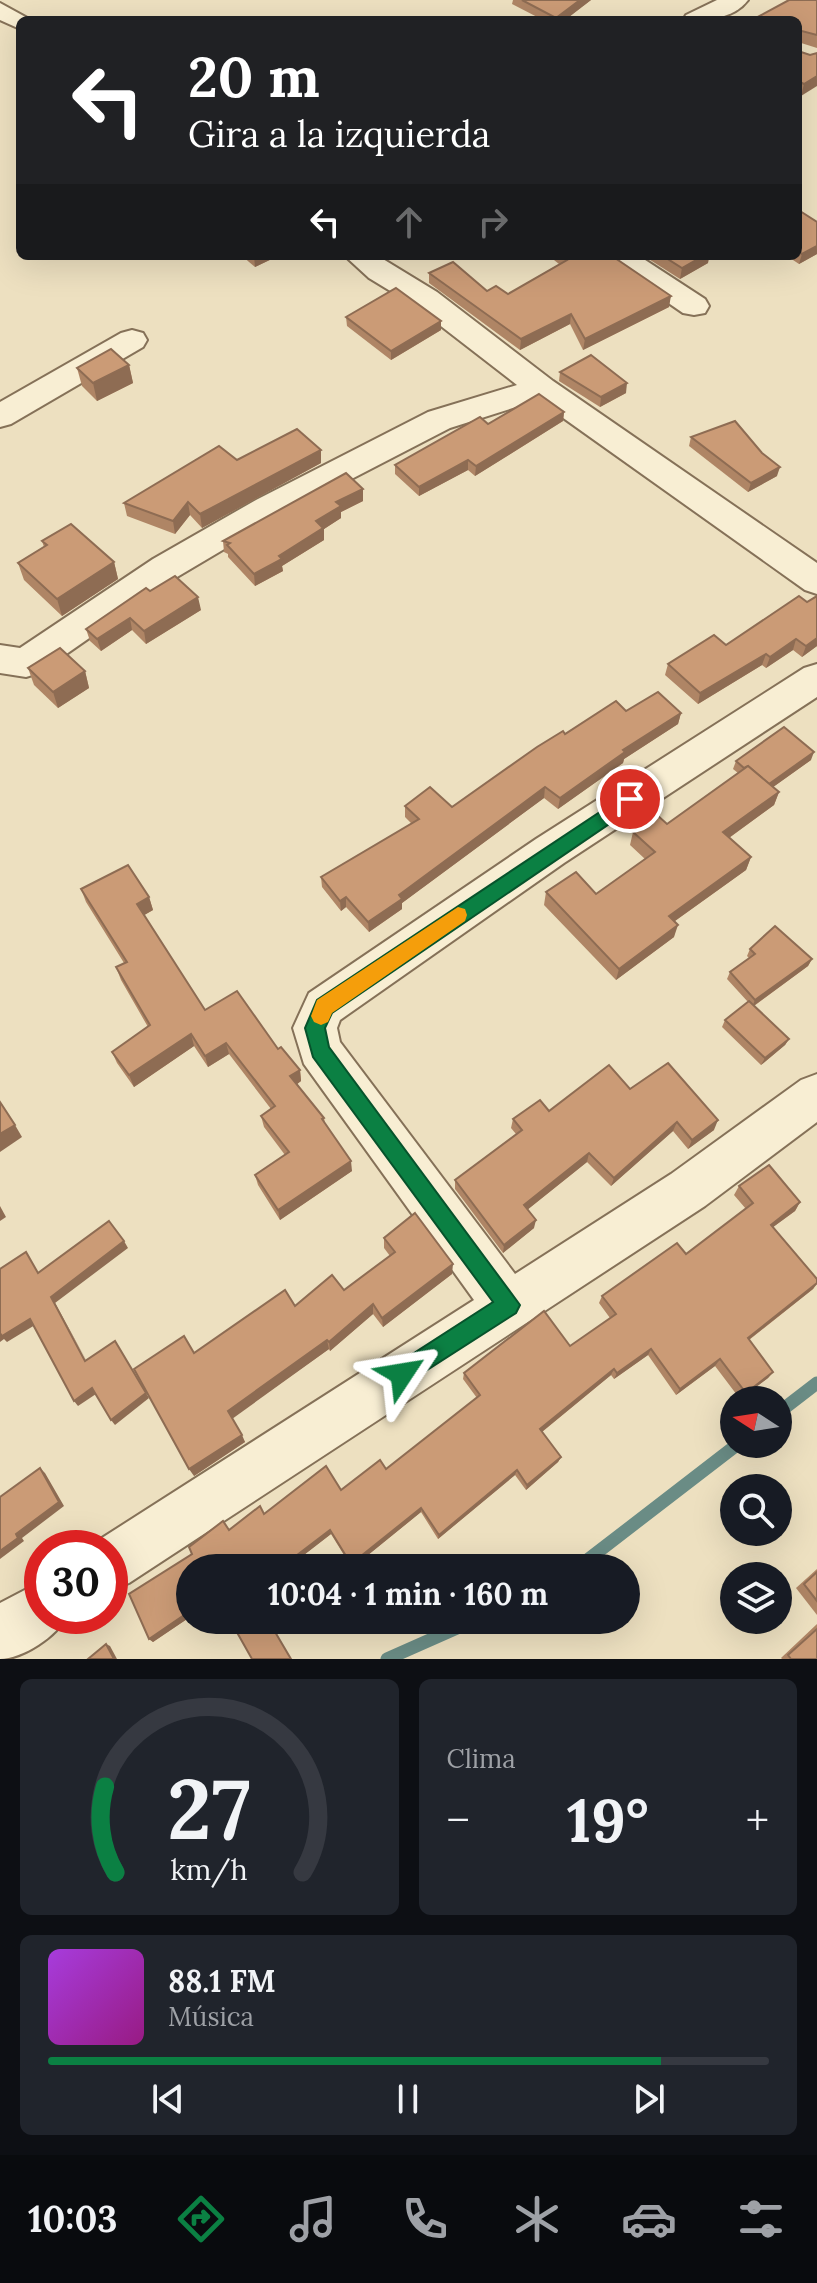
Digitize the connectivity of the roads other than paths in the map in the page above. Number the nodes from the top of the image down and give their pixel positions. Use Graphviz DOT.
graph roads {
  1 [pos="724,7"];
  2 [pos="704,16"];
  3 [pos="365,260"];
  4 [pos="625,260"];
  5 [pos="694,306"];
  6 [pos="132,340"];
  7 [pos="542,388"];
  8 [pos="0,416"];
  9 [pos="817,581"];
  10 [pos="0,659"];
  11 [pos="817,678"];
  12 [pos="817,1095"];
  13 [pos="508,1305"];
  14 [pos="128,1552"];
  15 [pos="24,1620"];
  16 [pos="0,1635"];
  1 -- 2 [label="street"];
  3 -- 7 [label="street"];
  4 -- 5 [label="street"];
  6 -- 8 [label="street"];
  7 -- 9 [label="street"];
  7 -- 10 [label="street"];
  11 -- 13 [label="street"];
  12 -- 13 [label="street"];
  13 -- 14 [label="street"];
  15 -- 16 [label="street"];
}
